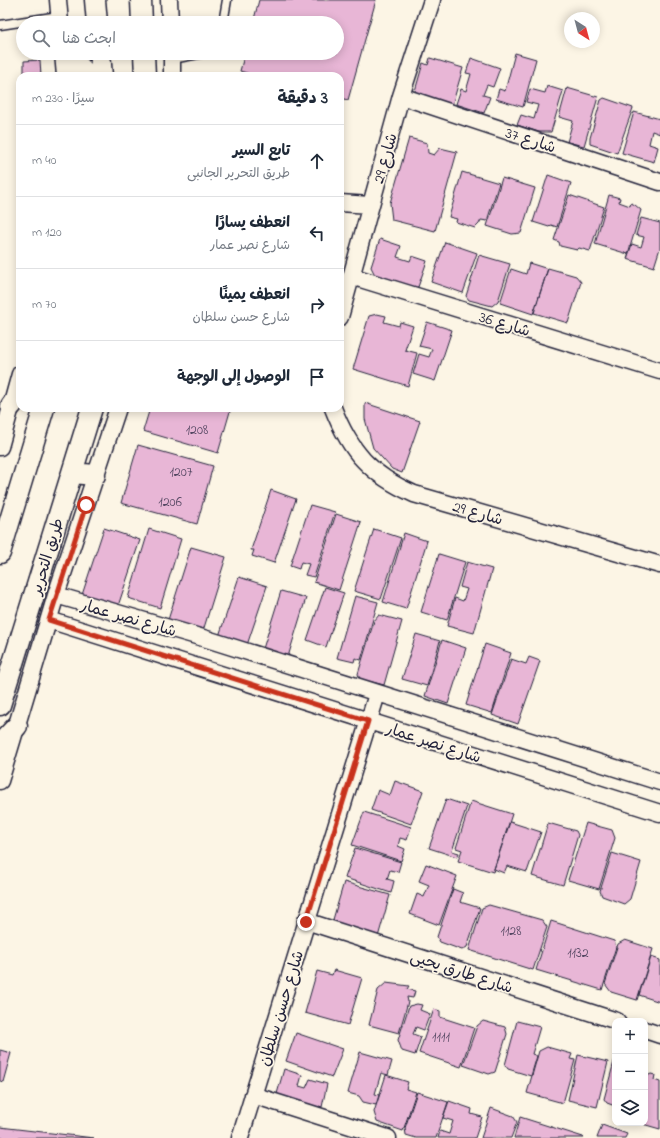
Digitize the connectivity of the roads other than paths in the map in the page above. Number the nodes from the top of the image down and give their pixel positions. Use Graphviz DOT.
graph roads {
  1 [pos="95,0"];
  2 [pos="141,0"];
  3 [pos="169,0"];
  4 [pos="227,0"];
  5 [pos="432,0"];
  6 [pos="59,13"];
  7 [pos="44,16"];
  8 [pos="96,16"];
  9 [pos="142,16"];
  10 [pos="170,16"];
  11 [pos="224,16"];
  12 [pos="16,22"];
  13 [pos="0,25"];
  14 [pos="65,60"];
  15 [pos="72,60"];
  16 [pos="101,60"];
  17 [pos="144,60"];
  18 [pos="172,60"];
  19 [pos="64,72"];
  20 [pos="85,72"];
  21 [pos="102,72"];
  22 [pos="145,72"];
  23 [pos="172,72"];
  24 [pos="401,96"];
  25 [pos="660,182"];
  26 [pos="344,203"];
  27 [pos="370,206"];
  28 [pos="351,276"];
  29 [pos="344,302"];
  30 [pos="660,371"];
  31 [pos="15,400"];
  32 [pos="43,412"];
  33 [pos="91,412"];
  34 [pos="117,412"];
  35 [pos="335,412"];
  36 [pos="0,447"];
  37 [pos="72,472"];
  38 [pos="95,475"];
  39 [pos="0,553"];
  40 [pos="660,565"];
  41 [pos="56,595"];
  42 [pos="49,620"];
  43 [pos="377,694"];
  44 [pos="0,705"];
  45 [pos="368,721"];
  46 [pos="18,726"];
  47 [pos="0,744"];
  48 [pos="0,781"];
  49 [pos="660,782"];
  50 [pos="660,813"];
  51 [pos="306,922"];
  52 [pos="612,1019"];
  53 [pos="648,1031"];
  54 [pos="660,1035"];
  55 [pos="253,1095"];
  56 [pos="240,1138"];
  57 [pos="388,1138"];
  1 -- 8 [label="street"];
  2 -- 9 [label="street"];
  3 -- 10 [label="street"];
  4 -- 11 [label="lane"];
  5 -- 24 [label="street, شارع 29"];
  6 -- 7 [label="lane"];
  12 -- 13 [label="lane"];
  14 -- 19 [label="street"];
  15 -- 20 [label="street"];
  16 -- 21 [label="street"];
  17 -- 22 [label="street"];
  18 -- 23 [label="street"];
  24 -- 25 [label="street, شارع 37"];
  24 -- 27 [label="street, شارع 29"];
  26 -- 27 [label="street"];
  27 -- 28 [label="street, شارع 29"];
  28 -- 29 [label="street, شارع 29"];
  28 -- 30 [label="street, شارع 36"];
  31 -- 36 [label="street"];
  32 -- 39 [label="street"];
  33 -- 37 [label="street, طريق التحرير"];
  34 -- 38 [label="street"];
  35 -- 40 [label="street, شارع 29"];
  37 -- 38 [label="street"];
  37 -- 44 [label="street, طريق التحرير"];
  38 -- 41 [label="street"];
  41 -- 42 [label="street"];
  41 -- 43 [label="street, شارع نصر عمار"];
  42 -- 45 [label="street, شارع نصر عمار"];
  42 -- 46 [label="street"];
  43 -- 45 [label="street, شارع حسن سلطان"];
  43 -- 49 [label="street, شارع نصر عمار"];
  45 -- 50 [label="street, شارع نصر عمار"];
  45 -- 51 [label="street, شارع حسن سلطان"];
  46 -- 47 [label="street"];
  46 -- 48 [label="street"];
  51 -- 52 [label="street, شارع طارق يحيى"];
  51 -- 55 [label="street, شارع حسن سلطان"];
  53 -- 54 [label="street"];
  55 -- 56 [label="street, شارع حسن سلطان"];
  55 -- 57 [label="street"];
}
